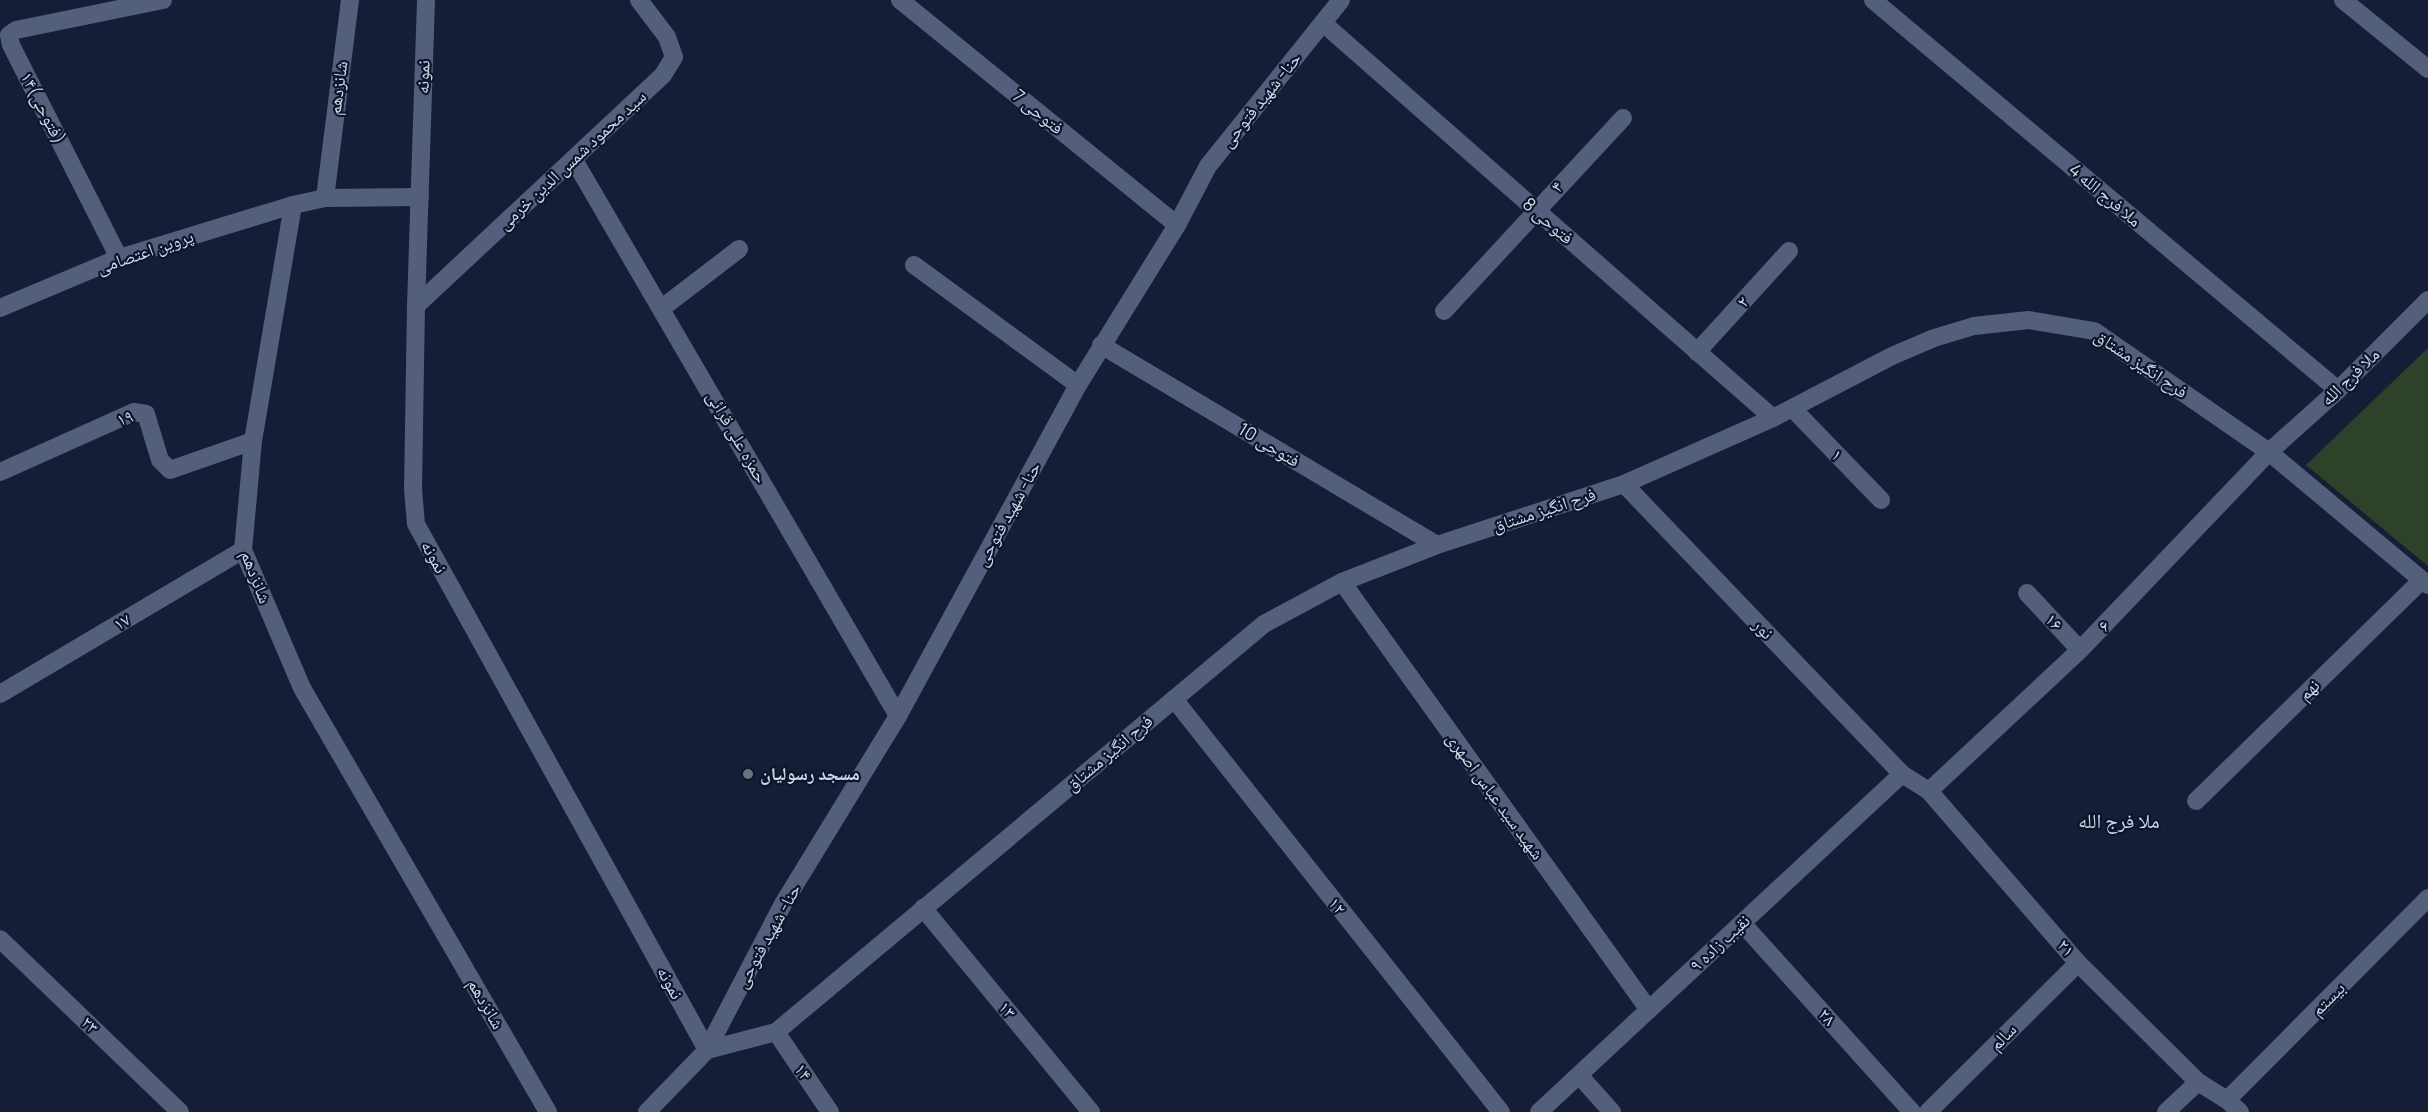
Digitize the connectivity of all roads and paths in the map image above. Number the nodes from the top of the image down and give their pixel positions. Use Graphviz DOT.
graph roads {
  1 [pos="164,0"];
  2 [pos="350,0"];
  3 [pos="426,0"];
  4 [pos="639,0"];
  5 [pos="900,0"];
  6 [pos="1341,0"];
  7 [pos="1873,0"];
  8 [pos="2343,0"];
  9 [pos="88,8"];
  10 [pos="1323,23"];
  11 [pos="2428,69"];
  12 [pos="1623,118"];
  13 [pos="574,160"];
  14 [pos="420,197"];
  15 [pos="325,198"];
  16 [pos="293,205"];
  17 [pos="1535,210"];
  18 [pos="1177,225"];
  19 [pos="739,249"];
  20 [pos="1789,251"];
  21 [pos="119,258"];
  22 [pos="914,265"];
  23 [pos="2428,300"];
  24 [pos="416,306"];
  25 [pos="0,308"];
  26 [pos="662,308"];
  27 [pos="1444,311"];
  28 [pos="1101,345"];
  29 [pos="1697,352"];
  30 [pos="1078,385"];
  31 [pos="2338,390"];
  32 [pos="1793,409"];
  33 [pos="1773,418"];
  34 [pos="253,441"];
  35 [pos="2269,452"];
  36 [pos="0,472"];
  37 [pos="1624,484"];
  38 [pos="1881,500"];
  39 [pos="1437,545"];
  40 [pos="243,550"];
  41 [pos="1342,582"];
  42 [pos="2425,582"];
  43 [pos="2027,593"];
  44 [pos="2080,650"];
  45 [pos="0,694"];
  46 [pos="1174,699"];
  47 [pos="898,716"];
  48 [pos="1902,774"];
  49 [pos="1929,791"];
  50 [pos="2196,801"];
  51 [pos="2428,898"];
  52 [pos="923,908"];
  53 [pos="1742,923"];
  54 [pos="0,939"];
  55 [pos="2078,963"];
  56 [pos="1649,1010"];
  57 [pos="776,1032"];
  58 [pos="707,1050"];
  59 [pos="1579,1075"];
  60 [pos="2198,1082"];
  61 [pos="2234,1106"];
  62 [pos="1088,1111"];
  63 [pos="180,1112"];
  64 [pos="548,1112"];
  65 [pos="647,1112"];
  66 [pos="830,1112"];
  67 [pos="1501,1112"];
  68 [pos="1539,1112"];
  69 [pos="1612,1112"];
  70 [pos="1912,1112"];
  71 [pos="1928,1112"];
  72 [pos="2166,1112"];
  1 -- 9 [label="street, ۱۴(فتوحی)"];
  2 -- 15 [label="street, شانزدهم"];
  3 -- 14 [label="street, نمونه"];
  4 -- 13 [label="street, سید محمود شمس الدین خرمی"];
  5 -- 18 [label="street, فتوحی 7"];
  6 -- 10 [label="street, حنا- شهید فتوحی"];
  7 -- 31 [label="street, 4 ملا فرج الله"];
  8 -- 11 [label="street"];
  9 -- 21 [label="street, ۱۴(فتوحی)"];
  10 -- 17 [label="street, فتوحی 8"];
  10 -- 18 [label="street, حنا- شهید فتوحی"];
  12 -- 17 [label="street, ۴"];
  13 -- 24 [label="street, سید محمود شمس الدین خرمی"];
  13 -- 26 [label="street, حمزه علی قرائی"];
  14 -- 15 [label="street"];
  14 -- 24 [label="street, نمونه"];
  15 -- 16 [label="street"];
  16 -- 21 [label="street, پروین اعتصامی"];
  16 -- 34 [label="street, شانزدهم"];
  17 -- 27 [label="street, ۴"];
  17 -- 29 [label="street, فتوحی 8"];
  18 -- 28 [label="street, حنا- شهید فتوحی"];
  19 -- 26 [label="street"];
  20 -- 29 [label="street, ۲"];
  21 -- 25 [label="street, پروین اعتصامی"];
  22 -- 30 [label="street"];
  23 -- 31 [label="street, ملا فرج الله"];
  24 -- 58 [label="street, نمونه"];
  26 -- 47 [label="street, حمزه علی قرائی"];
  28 -- 30 [label="street, حنا- شهید فتوحی"];
  28 -- 39 [label="street, فتوحی 10"];
  29 -- 33 [label="street, فتوحی 8"];
  30 -- 47 [label="street, حنا- شهید فتوحی"];
  31 -- 35 [label="street, ملا فرج الله"];
  32 -- 33 [label="street, فرح انگیز مشتاق"];
  32 -- 35 [label="street, فرح انگیز مشتاق"];
  32 -- 38 [label="street, ۱"];
  33 -- 37 [label="street, فرح انگیز مشتاق"];
  34 -- 36 [label="street, ۱۹"];
  34 -- 40 [label="street, شانزدهم"];
  35 -- 42 [label="street, فرح انگیز مشتاق"];
  35 -- 44 [label="street, ۶"];
  37 -- 39 [label="street, فرح انگیز مشتاق"];
  37 -- 48 [label="street, نور"];
  39 -- 41 [label="street, فرح انگیز مشتاق"];
  40 -- 45 [label="street, ۱۷"];
  40 -- 64 [label="street, شانزدهم"];
  41 -- 46 [label="street, فرح انگیز مشتاق"];
  41 -- 56 [label="street, شهید سید عباس اصهری"];
  42 -- 50 [label="street, نهم"];
  43 -- 44 [label="street, ۱۶"];
  44 -- 49 [label="street, ۶"];
  46 -- 52 [label="street, فرح انگیز مشتاق"];
  46 -- 67 [label="street, ۱۲"];
  47 -- 58 [label="street, حنا- شهید فتوحی"];
  48 -- 49 [label="street, ۲۱"];
  48 -- 53 [label="street, نقیب زاده ۹"];
  49 -- 55 [label="street, ۲۱"];
  51 -- 61 [label="street, بیستم"];
  52 -- 57 [label="street, فرح انگیز مشتاق"];
  52 -- 62 [label="street, ۱۳"];
  53 -- 56 [label="street, نقیب زاده ۹"];
  53 -- 70 [label="street, ۲۸"];
  54 -- 63 [label="street, ۲۳"];
  55 -- 60 [label="street, ۲۱"];
  55 -- 71 [label="street, سالم"];
  56 -- 59 [label="street, نقیب زاده ۹"];
  57 -- 58 [label="street, فرح انگیز مشتاق"];
  57 -- 66 [label="street, ۱۴"];
  58 -- 65 [label="street"];
  59 -- 68 [label="street, نقیب زاده ۹"];
  59 -- 69 [label="street"];
  60 -- 61 [label="street, ۲۱"];
  60 -- 72 [label="street"];
}
